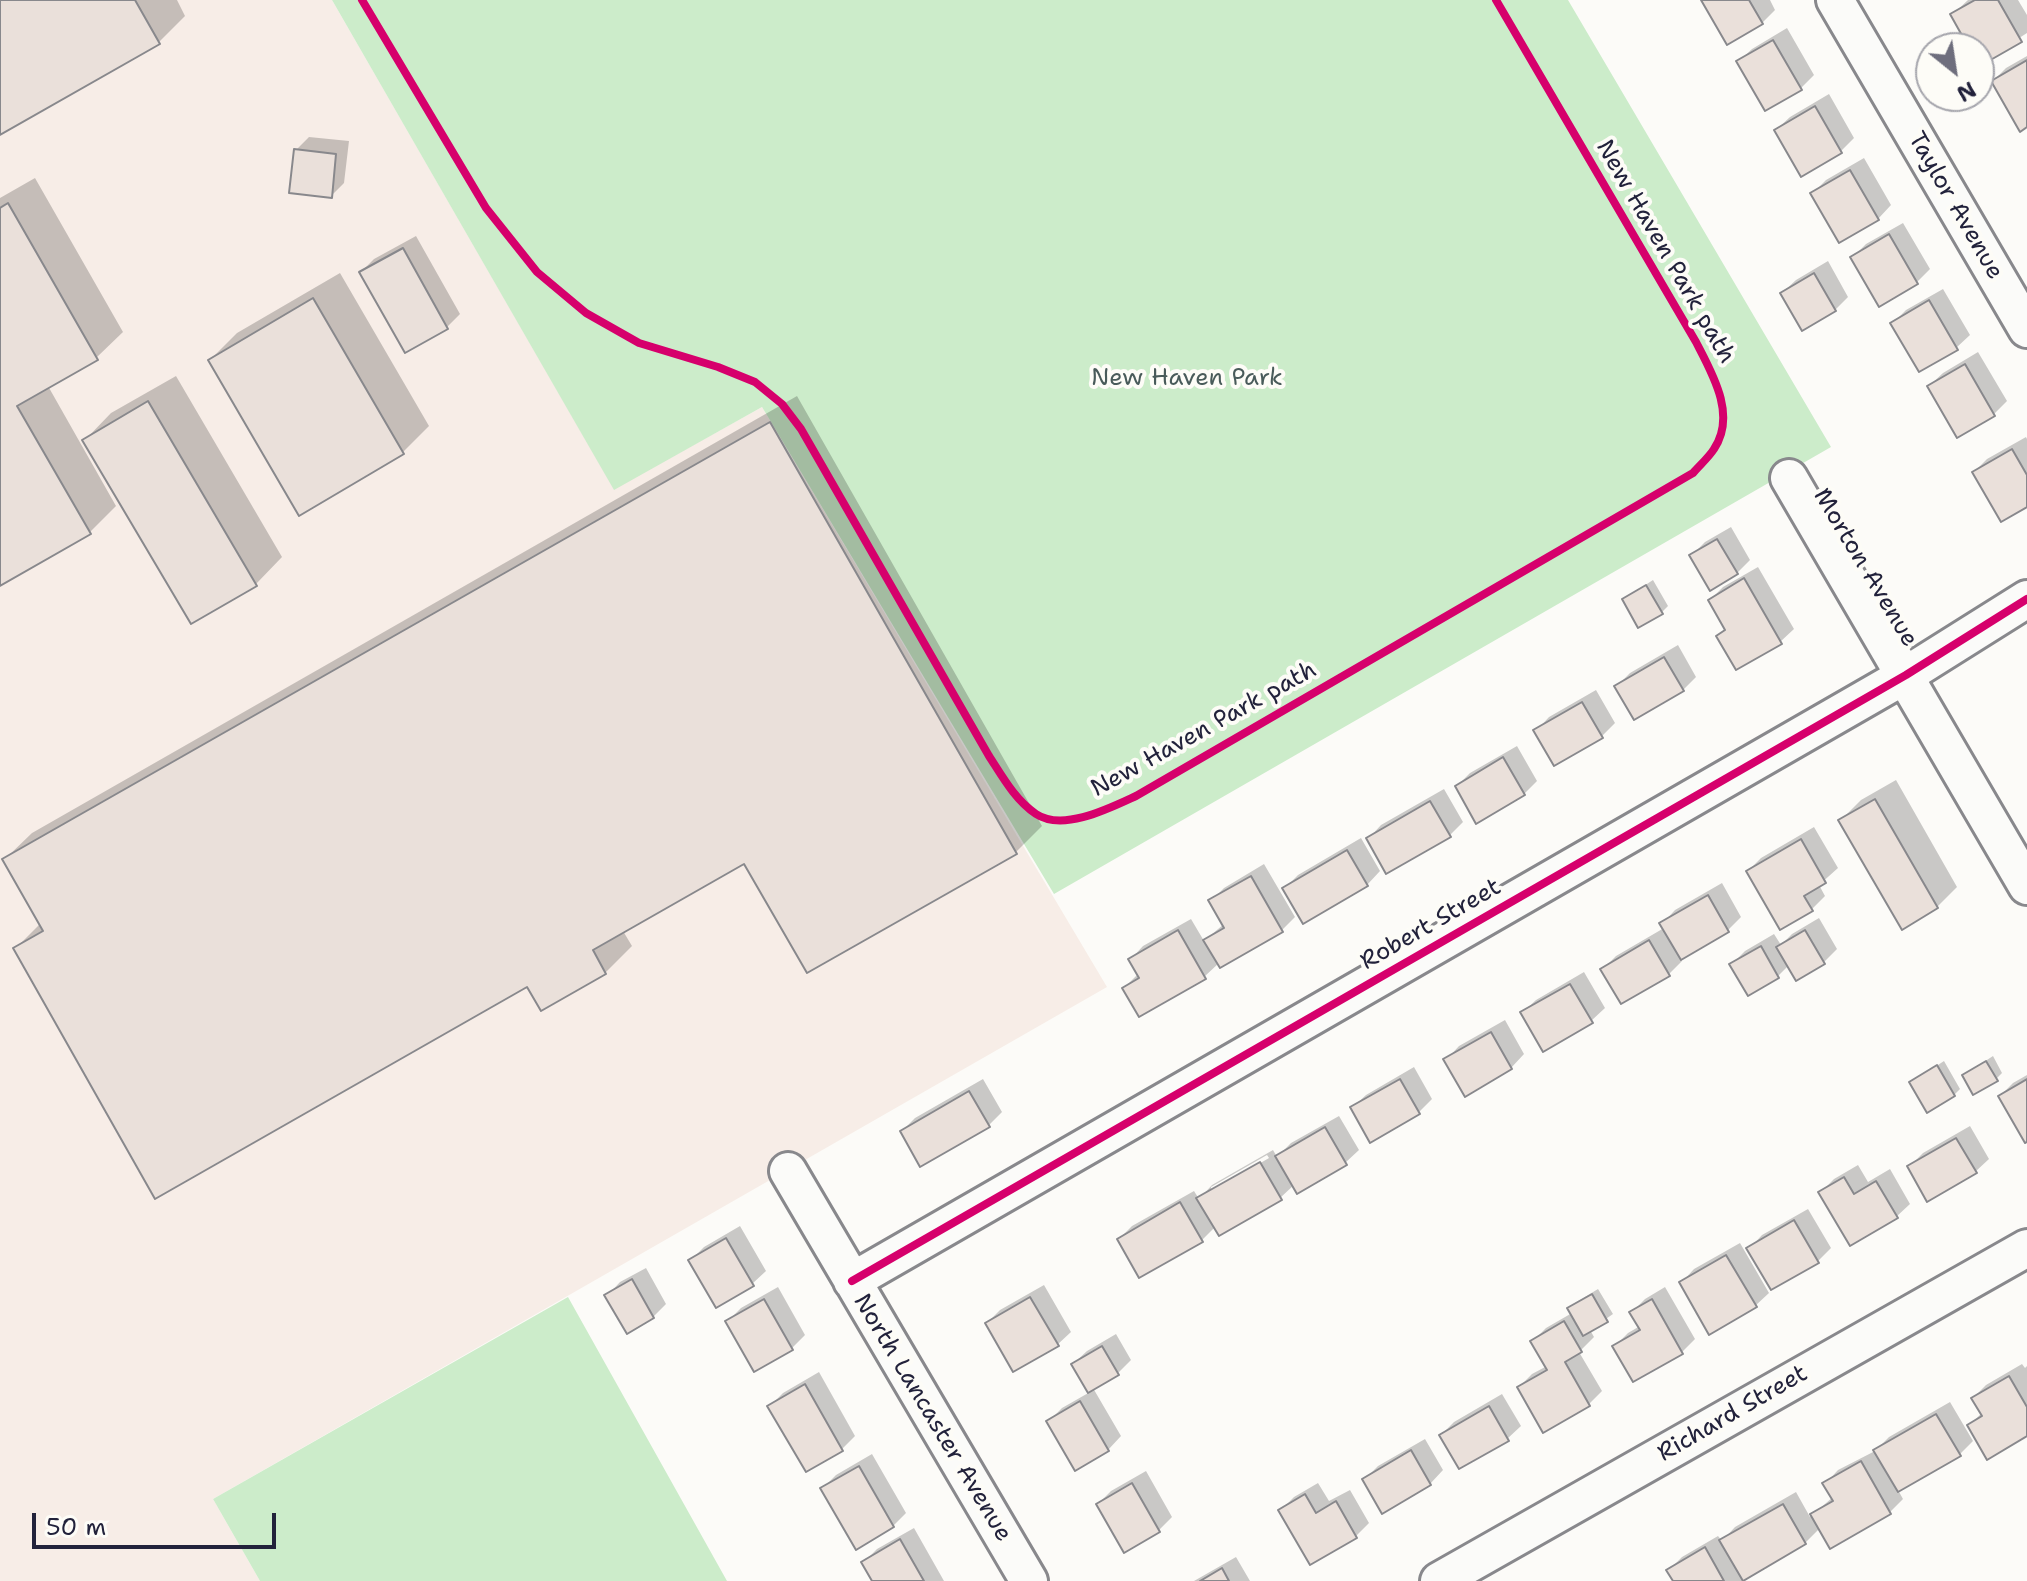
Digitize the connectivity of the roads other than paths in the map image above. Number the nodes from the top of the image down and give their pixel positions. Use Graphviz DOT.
graph roads {
  1 [pos="1835,0"];
  2 [pos="2027,329"];
  3 [pos="1789,478"];
  4 [pos="2027,599"];
  5 [pos="1906,675"];
  6 [pos="2027,886"];
  7 [pos="788,1171"];
  8 [pos="2027,1248"];
  9 [pos="852,1281"];
  10 [pos="1029,1581"];
  11 [pos="1439,1581"];
  1 -- 2 [label="street, Taylor Avenue"];
  3 -- 5 [label="street, Morton Avenue"];
  4 -- 5 [label="street, Robert Street"];
  5 -- 6 [label="street, Morton Avenue"];
  5 -- 9 [label="street, Robert Street"];
  7 -- 9 [label="street, North Lancaster Avenue"];
  8 -- 11 [label="street, Richard Street"];
  9 -- 10 [label="street, North Lancaster Avenue"];
}
